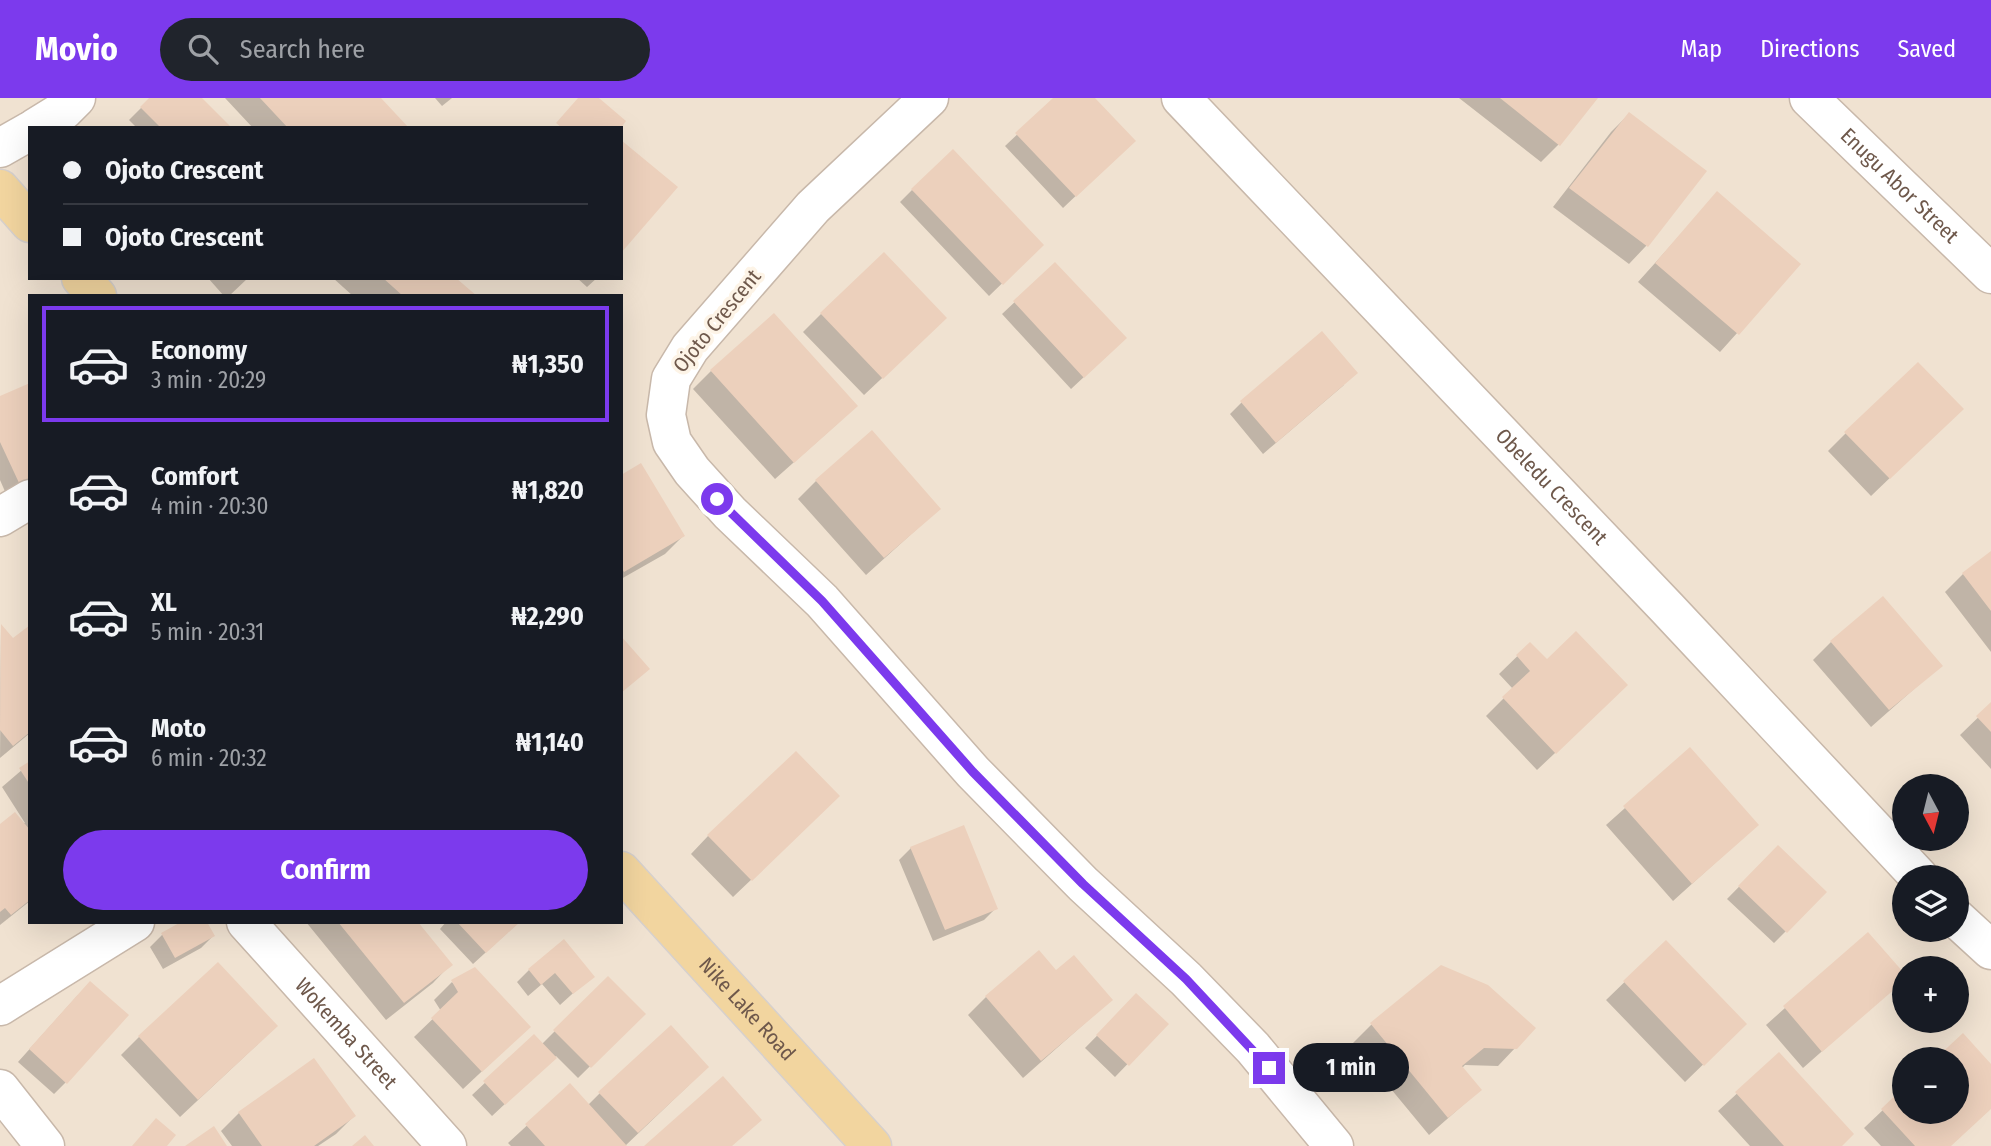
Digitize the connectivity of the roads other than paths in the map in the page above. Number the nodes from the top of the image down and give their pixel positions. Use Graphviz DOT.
graph roads {
  1 [pos="76,98"];
  2 [pos="929,98"];
  3 [pos="1181,98"];
  4 [pos="1809,98"];
  5 [pos="38,126"];
  6 [pos="28,132"];
  7 [pos="0,148"];
  8 [pos="1991,274"];
  9 [pos="83,280"];
  10 [pos="95,294"];
  11 [pos="28,500"];
  12 [pos="0,517"];
  13 [pos="1908,865"];
  14 [pos="623,874"];
  15 [pos="132,924"];
  16 [pos="248,924"];
  17 [pos="1969,930"];
  18 [pos="1991,950"];
  19 [pos="0,1006"];
  20 [pos="0,1089"];
  21 [pos="45,1146"];
  22 [pos="447,1146"];
  23 [pos="872,1146"];
  24 [pos="1334,1146"];
  1 -- 5 [label="street"];
  2 -- 24 [label="street, Ojoto Crescent"];
  3 -- 13 [label="street, Obeledu Crescent"];
  4 -- 8 [label="street, Enugu Abor Street"];
  6 -- 7 [label="street"];
  9 -- 10 [label="main road"];
  11 -- 12 [label="street"];
  14 -- 23 [label="main road, Nike Lake Road"];
  15 -- 19 [label="street"];
  16 -- 22 [label="street, Wokemba Street"];
  17 -- 18 [label="street"];
  20 -- 21 [label="street"];
}
